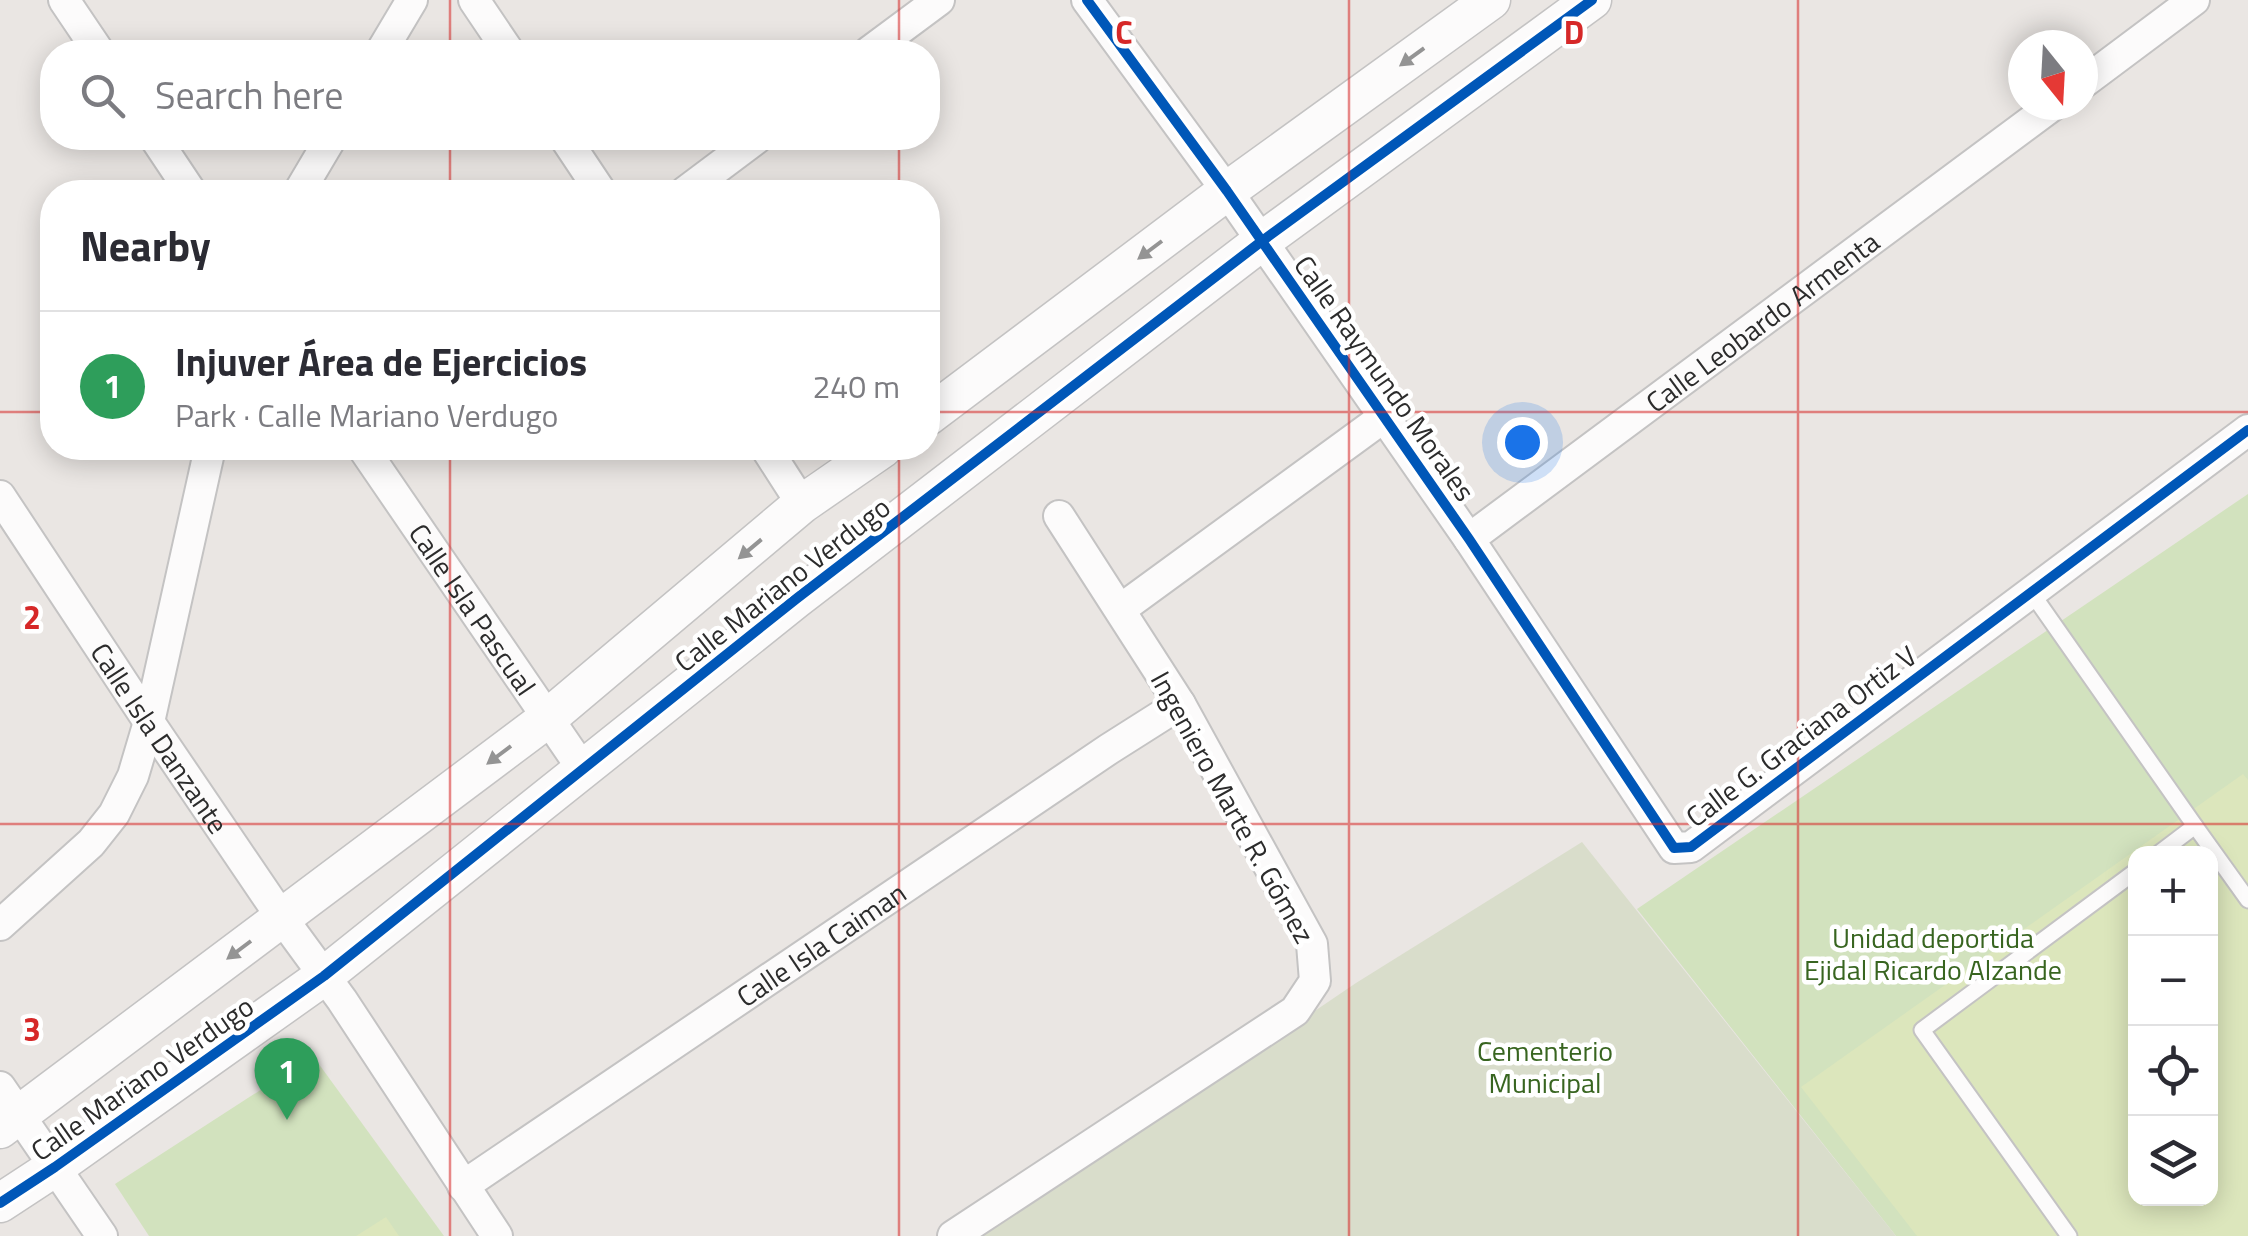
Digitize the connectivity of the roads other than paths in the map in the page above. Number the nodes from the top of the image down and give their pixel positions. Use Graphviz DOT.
graph roads {
  1 [pos="64,0"];
  2 [pos="412,0"];
  3 [pos="474,0"];
  4 [pos="938,0"];
  5 [pos="1086,0"];
  6 [pos="1490,0"];
  7 [pos="1592,0"];
  8 [pos="2194,0"];
  9 [pos="90,40"];
  10 [pos="388,40"];
  11 [pos="500,40"];
  12 [pos="886,40"];
  13 [pos="2098,71"];
  14 [pos="2033,120"];
  15 [pos="162,150"];
  16 [pos="324,150"];
  17 [pos="573,150"];
  18 [pos="741,150"];
  19 [pos="183,180"];
  20 [pos="306,180"];
  21 [pos="594,180"];
  22 [pos="701,180"];
  23 [pos="1227,191"];
  24 [pos="1262,240"];
  25 [pos="940,407"];
  26 [pos="1384,417"];
  27 [pos="2248,430"];
  28 [pos="207,460"];
  29 [pos="371,460"];
  30 [pos="774,460"];
  31 [pos="866,460"];
  32 [pos="0,496"];
  33 [pos="802,504"];
  34 [pos="1059,516"];
  35 [pos="1470,539"];
  36 [pos="2031,592"];
  37 [pos="1121,609"];
  38 [pos="1180,704"];
  39 [pos="548,718"];
  40 [pos="149,722"];
  41 [pos="584,770"];
  42 [pos="2196,826"];
  43 [pos="2169,846"];
  44 [pos="2128,876"];
  45 [pos="2248,900"];
  46 [pos="282,918"];
  47 [pos="0,925"];
  48 [pos="324,976"];
  49 [pos="6,1110"];
  50 [pos="54,1167"];
  51 [pos="463,1186"];
  52 [pos="0,1203"];
  53 [pos="102,1236"];
  54 [pos="497,1236"];
  55 [pos="953,1236"];
  56 [pos="2069,1236"];
  1 -- 9 [label="street"];
  2 -- 10 [label="street"];
  3 -- 11 [label="street"];
  4 -- 12 [label="street"];
  5 -- 23 [label="street, Calle Raymundo Morales"];
  6 -- 23 [label="street, one-way"];
  7 -- 24 [label="street, Calle Mariano Verdugo"];
  8 -- 13 [label="street"];
  14 -- 35 [label="street, Calle Leobardo Armenta"];
  15 -- 19 [label="street"];
  16 -- 20 [label="street"];
  17 -- 21 [label="street"];
  18 -- 22 [label="street"];
  23 -- 24 [label="street, Calle Raymundo Morales"];
  23 -- 25 [label="street, one-way"];
  24 -- 26 [label="street, Calle Raymundo Morales"];
  24 -- 41 [label="street, Calle Mariano Verdugo"];
  26 -- 35 [label="street, Calle Raymundo Morales"];
  26 -- 37 [label="street"];
  27 -- 36 [label="street, Calle G. Graciana Ortiz V"];
  28 -- 40 [label="street"];
  29 -- 39 [label="street, Calle Isla Pascual"];
  30 -- 33 [label="street"];
  31 -- 33 [label="street, Calle Mariano Verdugo"];
  32 -- 40 [label="street, Calle Isla Danzante"];
  33 -- 39 [label="street, Calle Mariano Verdugo, one-way"];
  34 -- 37 [label="street, Ingeniero Marte R. Gómez"];
  35 -- 36 [label="street, Calle G. Graciana Ortiz V"];
  36 -- 42 [label="lane"];
  37 -- 38 [label="street, Ingeniero Marte R. Gómez"];
  38 -- 51 [label="street, Calle Isla Caiman"];
  38 -- 55 [label="street, Ingeniero Marte R. Gómez"];
  39 -- 41 [label="street, Calle Isla Pascual"];
  39 -- 46 [label="street, Calle Mariano Verdugo, one-way"];
  40 -- 46 [label="street, Calle Isla Danzante"];
  40 -- 47 [label="street"];
  41 -- 48 [label="street, Calle Mariano Verdugo"];
  42 -- 43 [label="lane"];
  42 -- 45 [label="lane"];
  44 -- 56 [label="lane"];
  46 -- 48 [label="street, Calle Isla Danzante"];
  46 -- 49 [label="street, Calle Mariano Verdugo, one-way"];
  48 -- 50 [label="street, Calle Mariano Verdugo"];
  48 -- 51 [label="street"];
  49 -- 50 [label="street"];
  50 -- 52 [label="street, Calle Mariano Verdugo"];
  50 -- 53 [label="street"];
  51 -- 54 [label="street"];
}
